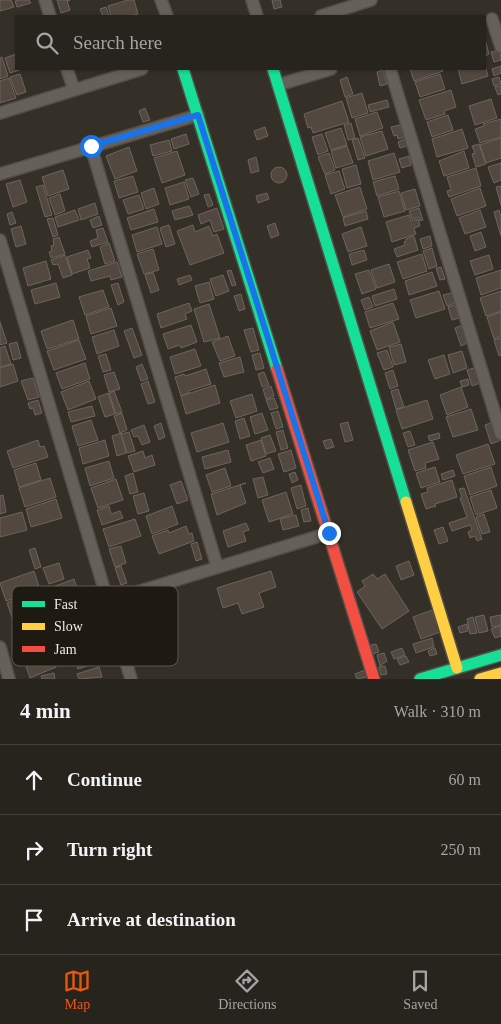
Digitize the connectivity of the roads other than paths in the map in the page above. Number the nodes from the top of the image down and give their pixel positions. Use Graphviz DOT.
graph roads {
  1 [pos="45,0"];
  2 [pos="161,0"];
  3 [pos="252,0"];
  4 [pos="370,0"];
  5 [pos="50,15"];
  6 [pos="166,15"];
  7 [pos="257,15"];
  8 [pos="324,15"];
  9 [pos="493,19"];
  10 [pos="501,47"];
  11 [pos="67,70"];
  12 [pos="139,70"];
  13 [pos="184,70"];
  14 [pos="273,70"];
  15 [pos="327,70"];
  16 [pos="390,70"];
  17 [pos="278,85"];
  18 [pos="74,90"];
  19 [pos="0,113"];
  20 [pos="198,115"];
  21 [pos="91,146"];
  22 [pos="0,174"];
  23 [pos="0,240"];
  24 [pos="501,434"];
  25 [pos="329,533"];
  26 [pos="217,566"];
  27 [pos="104,586"];
  28 [pos="155,586"];
  29 [pos="0,647"];
  30 [pos="501,655"];
  31 [pos="127,666"];
  32 [pos="458,668"];
  33 [pos="501,673"];
  34 [pos="10,679"];
  35 [pos="131,679"];
  36 [pos="374,679"];
  37 [pos="420,679"];
  38 [pos="480,679"];
  1 -- 5 [label="street"];
  2 -- 6 [label="street"];
  3 -- 7 [label="street"];
  4 -- 8 [label="street"];
  9 -- 10 [label="street"];
  11 -- 18 [label="street"];
  12 -- 18 [label="street"];
  13 -- 20 [label="street"];
  14 -- 17 [label="street"];
  15 -- 17 [label="street"];
  16 -- 24 [label="street"];
  17 -- 32 [label="street"];
  18 -- 19 [label="street"];
  20 -- 21 [label="street"];
  20 -- 25 [label="street"];
  21 -- 22 [label="street"];
  21 -- 26 [label="street"];
  23 -- 27 [label="street"];
  25 -- 26 [label="street"];
  25 -- 36 [label="street"];
  26 -- 28 [label="street"];
  29 -- 34 [label="street"];
  30 -- 32 [label="street"];
  31 -- 35 [label="street"];
  32 -- 37 [label="street"];
  33 -- 38 [label="street"];
}
